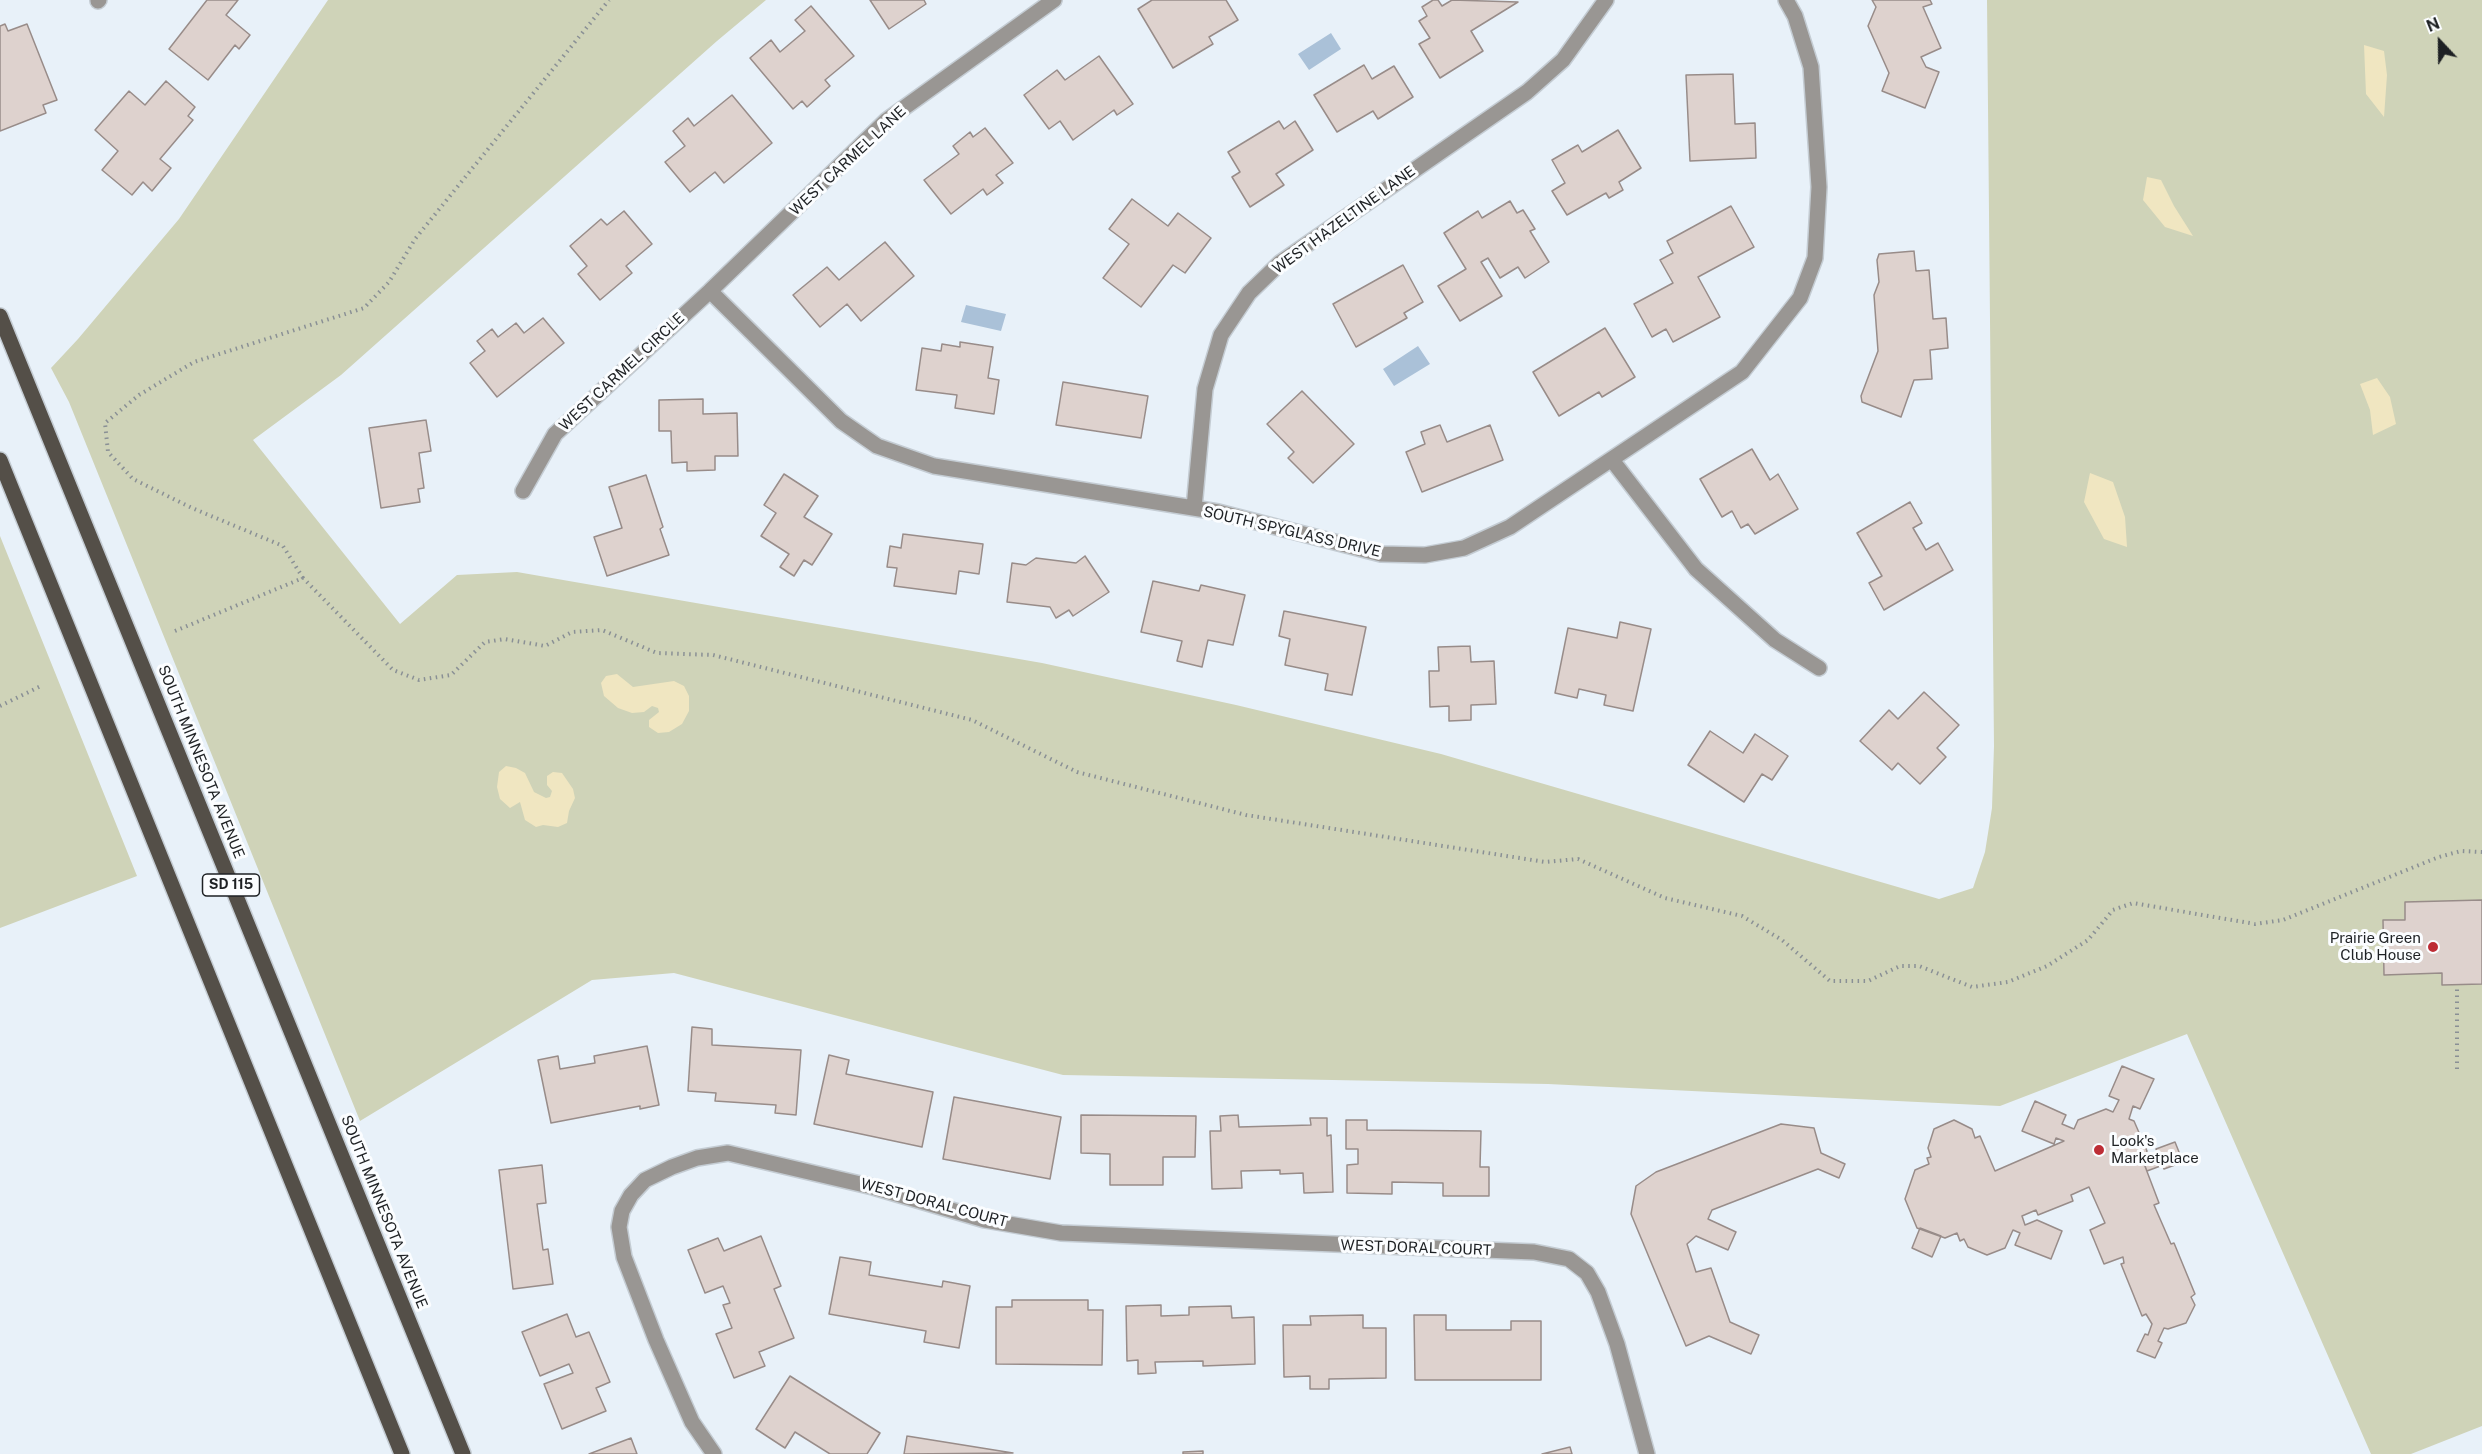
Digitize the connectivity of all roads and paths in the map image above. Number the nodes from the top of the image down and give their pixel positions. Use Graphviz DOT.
graph roads {
  1 [pos="609,0"];
  2 [pos="1054,0"];
  3 [pos="1606,0"];
  4 [pos="1786,0"];
  5 [pos="710,291"];
  6 [pos="0,316"];
  7 [pos="0,460"];
  8 [pos="1612,460"];
  9 [pos="523,491"];
  10 [pos="1194,508"];
  11 [pos="303,578"];
  12 [pos="175,631"];
  13 [pos="1819,668"];
  14 [pos="43,685"];
  15 [pos="0,706"];
  16 [pos="2482,852"];
  17 [pos="2457,985"];
  18 [pos="2457,1069"];
  19 [pos="402,1454"];
  20 [pos="463,1454"];
  21 [pos="714,1454"];
  22 [pos="1647,1454"];
  1 -- 11 [label="path"];
  2 -- 5 [label="street, WEST CARMEL LANE"];
  3 -- 10 [label="street, WEST HAZELTINE LANE"];
  4 -- 8 [label="street, SOUTH SPYGLASS DRIVE"];
  5 -- 9 [label="street, WEST CARMEL CIRCLE"];
  5 -- 10 [label="street, SOUTH SPYGLASS DRIVE"];
  6 -- 20 [label="main road, SOUTH MINNESOTA AVENUE / SD 115"];
  7 -- 19 [label="main road"];
  8 -- 10 [label="street, SOUTH SPYGLASS DRIVE"];
  8 -- 13 [label="street"];
  11 -- 12 [label="path"];
  11 -- 16 [label="path"];
  14 -- 15 [label="path"];
  17 -- 18 [label="path"];
  21 -- 22 [label="street, WEST DORAL COURT"];
}
